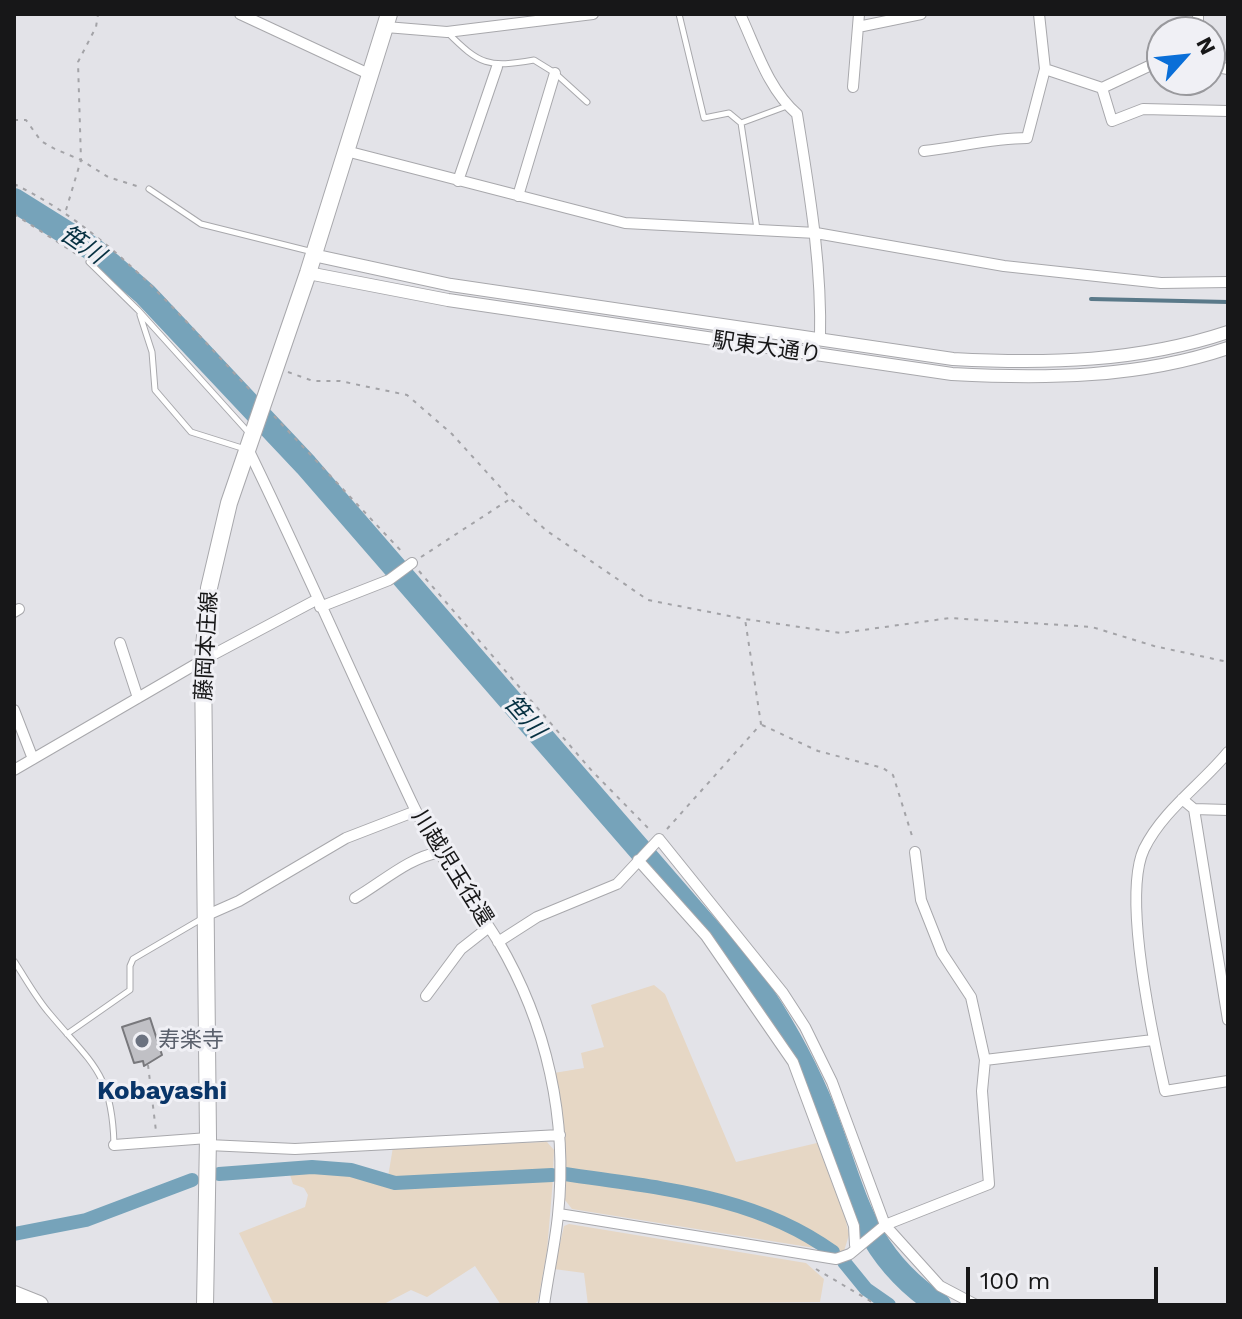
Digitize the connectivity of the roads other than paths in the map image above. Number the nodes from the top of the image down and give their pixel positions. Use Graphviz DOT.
graph roads {
  1 [pos="240,14"];
  2 [pos="589,14"];
  3 [pos="679,14"];
  4 [pos="740,14"];
  5 [pos="859,14"];
  6 [pos="921,14"];
  7 [pos="1039,14"];
  8 [pos="388,20"];
  9 [pos="858,27"];
  10 [pos="447,32"];
  11 [pos="497,67"];
  12 [pos="1146,67"];
  13 [pos="1045,69"];
  14 [pos="555,73"];
  15 [pos="371,75"];
  16 [pos="853,87"];
  17 [pos="1102,88"];
  18 [pos="587,102"];
  19 [pos="787,106"];
  20 [pos="1228,111"];
  21 [pos="741,123"];
  22 [pos="346,151"];
  23 [pos="924,151"];
  24 [pos="458,181"];
  25 [pos="149,189"];
  26 [pos="518,196"];
  27 [pos="757,229"];
  28 [pos="816,233"];
  29 [pos="314,254"];
  30 [pos="89,262"];
  31 [pos="308,273"];
  32 [pos="1228,282"];
  33 [pos="138,310"];
  34 [pos="1228,332"];
  35 [pos="820,340"];
  36 [pos="1228,348"];
  37 [pos="252,439"];
  38 [pos="412,563"];
  39 [pos="318,603"];
  40 [pos="120,643"];
  41 [pos="203,660"];
  42 [pos="138,698"];
  43 [pos="14,710"];
  44 [pos="1228,752"];
  45 [pos="33,759"];
  46 [pos="14,770"];
  47 [pos="1182,799"];
  48 [pos="1194,809"];
  49 [pos="1228,810"];
  50 [pos="416,811"];
  51 [pos="440,852"];
  52 [pos="915,852"];
  53 [pos="638,860"];
  54 [pos="355,898"];
  55 [pos="205,916"];
  56 [pos="489,927"];
  57 [pos="498,942"];
  58 [pos="1223,957"];
  59 [pos="14,961"];
  60 [pos="426,996"];
  61 [pos="1228,1018"];
  62 [pos="67,1034"];
  63 [pos="1153,1040"];
  64 [pos="985,1060"];
  65 [pos="1228,1081"];
  66 [pos="560,1135"];
  67 [pos="208,1141"];
  68 [pos="114,1145"];
  69 [pos="559,1214"];
  70 [pos="885,1225"];
  71 [pos="859,1243"];
  72 [pos="14,1295"];
  73 [pos="542,1303"];
  74 [pos="39,1305"];
  75 [pos="205,1305"];
  76 [pos="976,1305"];
  1 -- 15 [label="street"];
  2 -- 10 [label="street"];
  3 -- 21 [label="lane"];
  4 -- 19 [label="street"];
  5 -- 9 [label="street"];
  6 -- 9 [label="street"];
  7 -- 13 [label="street"];
  8 -- 10 [label="street"];
  8 -- 15 [label="main road, 藤岡本庄線"];
  9 -- 16 [label="street"];
  10 -- 11 [label="lane"];
  11 -- 14 [label="lane"];
  11 -- 24 [label="street"];
  12 -- 17 [label="street"];
  13 -- 17 [label="street"];
  13 -- 23 [label="street"];
  14 -- 18 [label="lane"];
  14 -- 26 [label="street"];
  15 -- 22 [label="main road, 藤岡本庄線"];
  17 -- 20 [label="street"];
  19 -- 21 [label="lane"];
  19 -- 28 [label="street"];
  21 -- 27 [label="lane"];
  22 -- 24 [label="street"];
  22 -- 29 [label="main road, 藤岡本庄線"];
  24 -- 26 [label="street"];
  25 -- 29 [label="lane"];
  26 -- 27 [label="street"];
  27 -- 28 [label="street"];
  28 -- 32 [label="street"];
  28 -- 35 [label="street"];
  29 -- 31 [label="main road, 藤岡本庄線"];
  29 -- 35 [label="street, 駅東大通り"];
  30 -- 33 [label="lane"];
  31 -- 36 [label="street, 駅東大通り"];
  31 -- 37 [label="main road, 藤岡本庄線"];
  33 -- 37 [label="lane"];
  33 -- 37 [label="lane"];
  34 -- 35 [label="street, 駅東大通り"];
  37 -- 39 [label="street, 川越児玉往還"];
  37 -- 41 [label="main road, 藤岡本庄線"];
  38 -- 39 [label="street"];
  39 -- 41 [label="street"];
  39 -- 50 [label="street, 川越児玉往還"];
  40 -- 42 [label="street"];
  41 -- 42 [label="street"];
  41 -- 55 [label="main road, 藤岡本庄線"];
  42 -- 45 [label="street"];
  43 -- 45 [label="street"];
  44 -- 47 [label="street"];
  45 -- 46 [label="street"];
  47 -- 48 [label="street"];
  47 -- 63 [label="street"];
  48 -- 49 [label="street"];
  48 -- 58 [label="street"];
  50 -- 51 [label="street, 川越児玉往還"];
  50 -- 55 [label="street"];
  51 -- 54 [label="street"];
  51 -- 56 [label="street, 川越児玉往還"];
  52 -- 64 [label="street"];
  53 -- 57 [label="street"];
  53 -- 70 [label="street"];
  53 -- 71 [label="street"];
  55 -- 62 [label="lane"];
  55 -- 67 [label="main road, 藤岡本庄線"];
  56 -- 57 [label="street, 川越児玉往還"];
  56 -- 60 [label="street"];
  57 -- 66 [label="street, 川越児玉往還"];
  58 -- 61 [label="street"];
  59 -- 62 [label="lane"];
  62 -- 68 [label="lane"];
  63 -- 64 [label="street"];
  63 -- 65 [label="street"];
  64 -- 70 [label="street"];
  66 -- 67 [label="street"];
  66 -- 69 [label="street, 川越児玉往還"];
  67 -- 68 [label="street"];
  67 -- 75 [label="main road, 藤岡本庄線"];
  69 -- 71 [label="street"];
  69 -- 73 [label="street, 川越児玉往還"];
  70 -- 71 [label="street"];
  70 -- 76 [label="street"];
  72 -- 74 [label="highway"];
}
